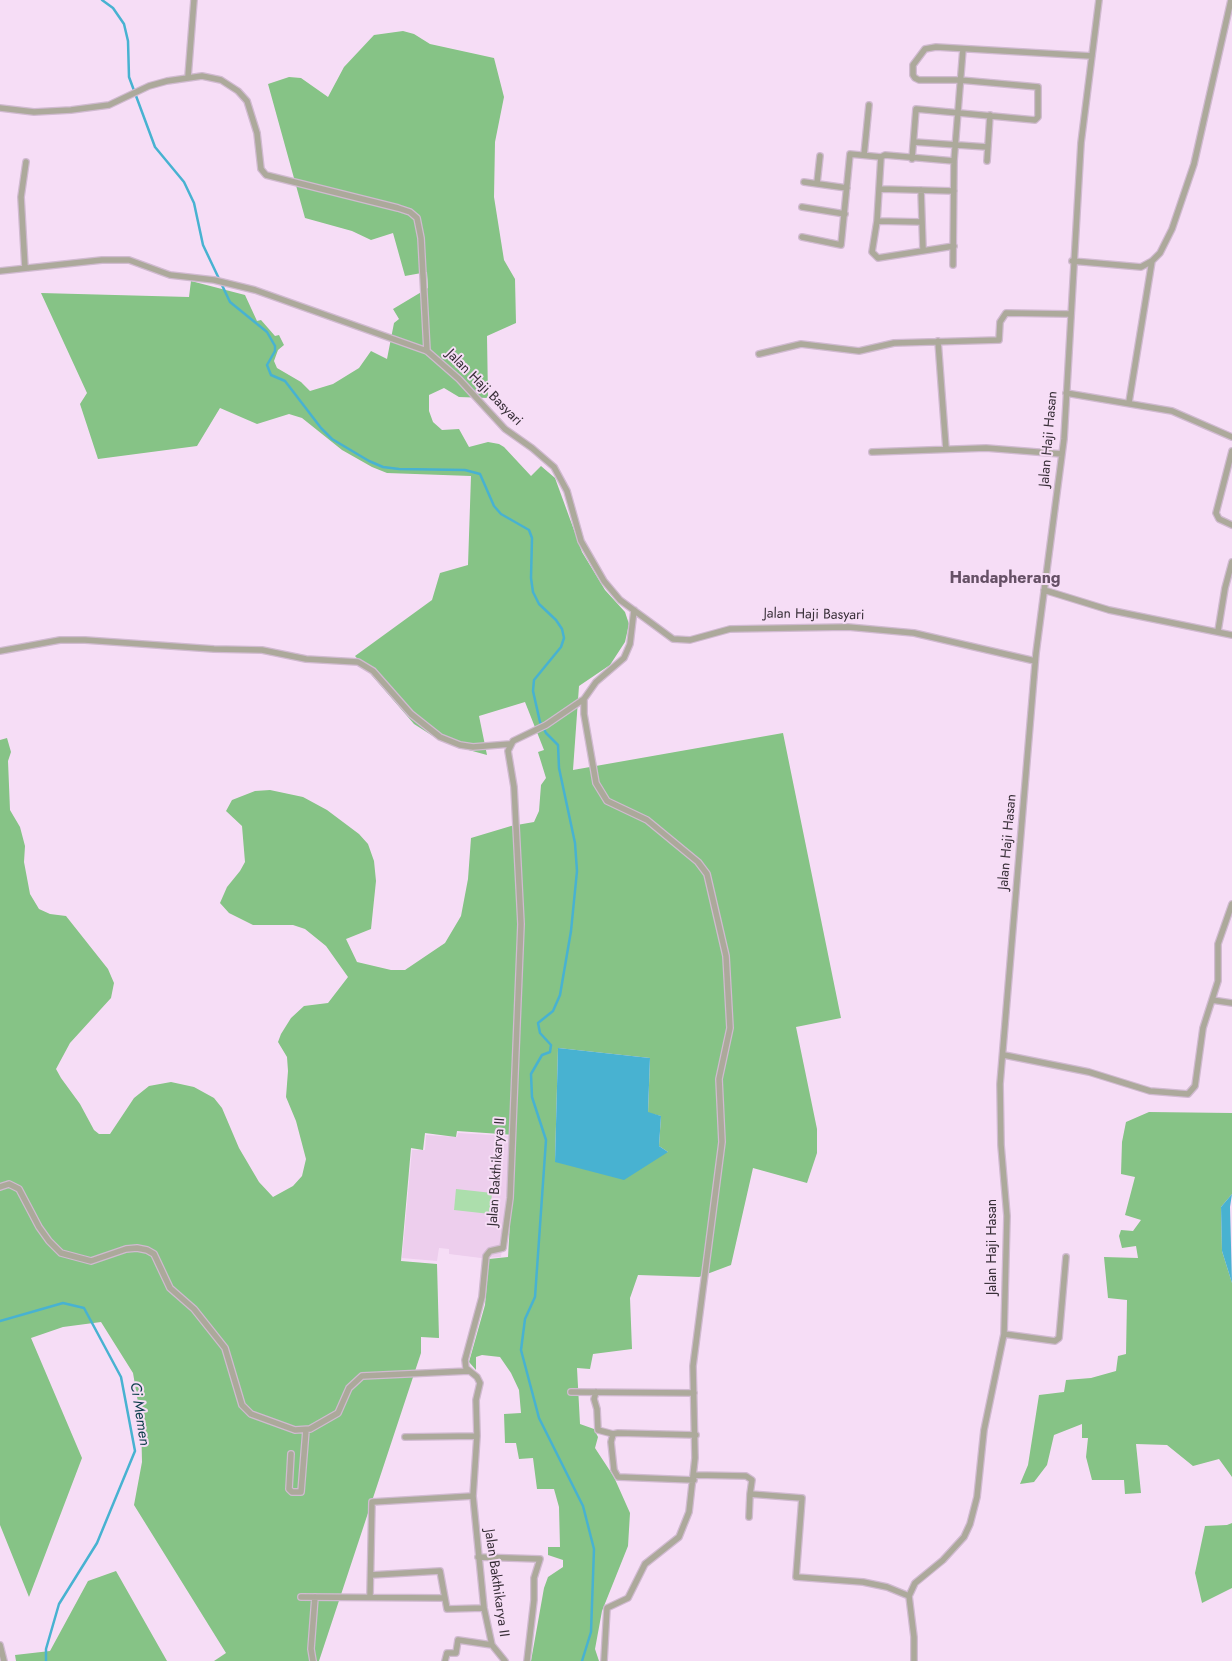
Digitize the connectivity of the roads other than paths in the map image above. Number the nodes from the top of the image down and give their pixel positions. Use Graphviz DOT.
graph roads {
  1 [pos="194,0"];
  2 [pos="1099,0"];
  3 [pos="1232,0"];
  4 [pos="962,49"];
  5 [pos="1092,56"];
  6 [pos="188,77"];
  7 [pos="960,80"];
  8 [pos="869,105"];
  9 [pos="0,108"];
  10 [pos="958,112"];
  11 [pos="990,115"];
  12 [pos="914,142"];
  13 [pos="955,145"];
  14 [pos="987,147"];
  15 [pos="820,156"];
  16 [pos="864,156"];
  17 [pos="881,157"];
  18 [pos="912,159"];
  19 [pos="954,160"];
  20 [pos="987,161"];
  21 [pos="26,162"];
  22 [pos="804,182"];
  23 [pos="818,184"];
  24 [pos="847,188"];
  25 [pos="880,190"];
  26 [pos="922,190"];
  27 [pos="954,191"];
  28 [pos="802,207"];
  29 [pos="844,214"];
  30 [pos="877,221"];
  31 [pos="922,222"];
  32 [pos="802,237"];
  33 [pos="954,246"];
  34 [pos="923,250"];
  35 [pos="1072,261"];
  36 [pos="1152,262"];
  37 [pos="954,265"];
  38 [pos="25,268"];
  39 [pos="0,271"];
  40 [pos="1069,314"];
  41 [pos="938,341"];
  42 [pos="427,351"];
  43 [pos="759,354"];
  44 [pos="1066,393"];
  45 [pos="1129,402"];
  46 [pos="1232,437"];
  47 [pos="946,448"];
  48 [pos="1232,451"];
  49 [pos="872,452"];
  50 [pos="1062,454"];
  51 [pos="1232,525"];
  52 [pos="1232,562"];
  53 [pos="1044,590"];
  54 [pos="634,610"];
  55 [pos="1218,632"];
  56 [pos="1232,634"];
  57 [pos="0,651"];
  58 [pos="1036,661"];
  59 [pos="584,699"];
  60 [pos="510,744"];
  61 [pos="1232,904"];
  62 [pos="1212,1000"];
  63 [pos="1232,1003"];
  64 [pos="1004,1055"];
  65 [pos="0,1186"];
  66 [pos="1066,1256"];
  67 [pos="1004,1334"];
  68 [pos="469,1371"];
  69 [pos="571,1392"];
  70 [pos="596,1392"];
  71 [pos="694,1393"];
  72 [pos="306,1430"];
  73 [pos="612,1434"];
  74 [pos="696,1435"];
  75 [pos="405,1436"];
  76 [pos="477,1436"];
  77 [pos="291,1454"];
  78 [pos="694,1478"];
  79 [pos="750,1494"];
  80 [pos="473,1496"];
  81 [pos="748,1517"];
  82 [pos="478,1557"];
  83 [pos="371,1575"];
  84 [pos="370,1596"];
  85 [pos="908,1596"];
  86 [pos="301,1597"];
  87 [pos="315,1597"];
  88 [pos="444,1598"];
  89 [pos="484,1608"];
  90 [pos="0,1645"];
  91 [pos="492,1645"];
  92 [pos="4,1661"];
  93 [pos="313,1661"];
  94 [pos="445,1661"];
  95 [pos="505,1661"];
  96 [pos="527,1661"];
  97 [pos="604,1661"];
  98 [pos="914,1661"];
  1 -- 6 [label="street"];
  2 -- 5 [label="street, Jalan Haji Hasan"];
  3 -- 36 [label="street"];
  4 -- 5 [label="street"];
  4 -- 7 [label="street"];
  4 -- 7 [label="street"];
  5 -- 35 [label="street, Jalan Haji Hasan"];
  6 -- 9 [label="street"];
  6 -- 42 [label="street"];
  7 -- 10 [label="street"];
  7 -- 11 [label="street"];
  8 -- 16 [label="street"];
  10 -- 11 [label="street"];
  10 -- 12 [label="street"];
  10 -- 13 [label="street"];
  11 -- 14 [label="street"];
  12 -- 13 [label="street"];
  12 -- 18 [label="street"];
  13 -- 14 [label="street"];
  13 -- 19 [label="street"];
  14 -- 20 [label="street"];
  15 -- 23 [label="street"];
  16 -- 17 [label="street"];
  16 -- 24 [label="street"];
  17 -- 18 [label="street"];
  17 -- 25 [label="street"];
  18 -- 19 [label="street"];
  19 -- 27 [label="street"];
  21 -- 38 [label="street"];
  22 -- 23 [label="street"];
  23 -- 24 [label="street"];
  24 -- 29 [label="street"];
  25 -- 26 [label="street"];
  25 -- 30 [label="street"];
  26 -- 27 [label="street"];
  26 -- 31 [label="street"];
  27 -- 33 [label="street"];
  28 -- 29 [label="street"];
  29 -- 32 [label="street"];
  30 -- 31 [label="street"];
  30 -- 34 [label="street"];
  31 -- 34 [label="street"];
  33 -- 34 [label="street"];
  33 -- 37 [label="street"];
  35 -- 36 [label="street"];
  35 -- 40 [label="street, Jalan Haji Hasan"];
  36 -- 45 [label="street"];
  38 -- 39 [label="street, Jalan Haji Basyari"];
  38 -- 42 [label="street, Jalan Haji Basyari"];
  40 -- 41 [label="street"];
  40 -- 44 [label="street, Jalan Haji Hasan"];
  41 -- 43 [label="street"];
  41 -- 47 [label="street"];
  42 -- 54 [label="street, Jalan Haji Basyari"];
  44 -- 45 [label="street"];
  44 -- 50 [label="street, Jalan Haji Hasan"];
  45 -- 46 [label="street"];
  47 -- 49 [label="street"];
  47 -- 50 [label="street"];
  48 -- 51 [label="street"];
  50 -- 53 [label="street, Jalan Haji Hasan"];
  52 -- 55 [label="street"];
  53 -- 55 [label="street"];
  53 -- 58 [label="street, Jalan Haji Hasan"];
  54 -- 58 [label="street, Jalan Haji Basyari"];
  54 -- 59 [label="street"];
  55 -- 56 [label="street"];
  57 -- 60 [label="street"];
  58 -- 64 [label="street, Jalan Haji Hasan"];
  59 -- 60 [label="street"];
  59 -- 71 [label="street"];
  60 -- 68 [label="street, Jalan Bakthikarya II"];
  61 -- 62 [label="street"];
  62 -- 63 [label="street"];
  62 -- 64 [label="street"];
  64 -- 67 [label="street, Jalan Haji Hasan"];
  65 -- 72 [label="street"];
  66 -- 67 [label="street"];
  67 -- 85 [label="street, Jalan Haji Hasan"];
  68 -- 72 [label="street"];
  68 -- 76 [label="street, Jalan Bakthikarya II"];
  69 -- 70 [label="street"];
  70 -- 71 [label="street"];
  70 -- 73 [label="street"];
  71 -- 74 [label="street"];
  72 -- 77 [label="street"];
  73 -- 74 [label="street"];
  73 -- 78 [label="street"];
  74 -- 78 [label="street"];
  75 -- 76 [label="street"];
  76 -- 80 [label="street, Jalan Bakthikarya II"];
  78 -- 79 [label="street"];
  78 -- 97 [label="street"];
  79 -- 81 [label="street"];
  79 -- 85 [label="street"];
  80 -- 82 [label="street, Jalan Bakthikarya II"];
  80 -- 83 [label="street"];
  82 -- 89 [label="street, Jalan Bakthikarya II"];
  82 -- 96 [label="street"];
  83 -- 84 [label="street"];
  83 -- 88 [label="street"];
  84 -- 87 [label="street"];
  84 -- 88 [label="street"];
  85 -- 98 [label="street"];
  86 -- 87 [label="street"];
  87 -- 93 [label="street"];
  88 -- 89 [label="street"];
  89 -- 91 [label="street, Jalan Bakthikarya II"];
  90 -- 92 [label="street"];
  91 -- 94 [label="street"];
  91 -- 95 [label="street, Jalan Bakthikarya II"];
}
